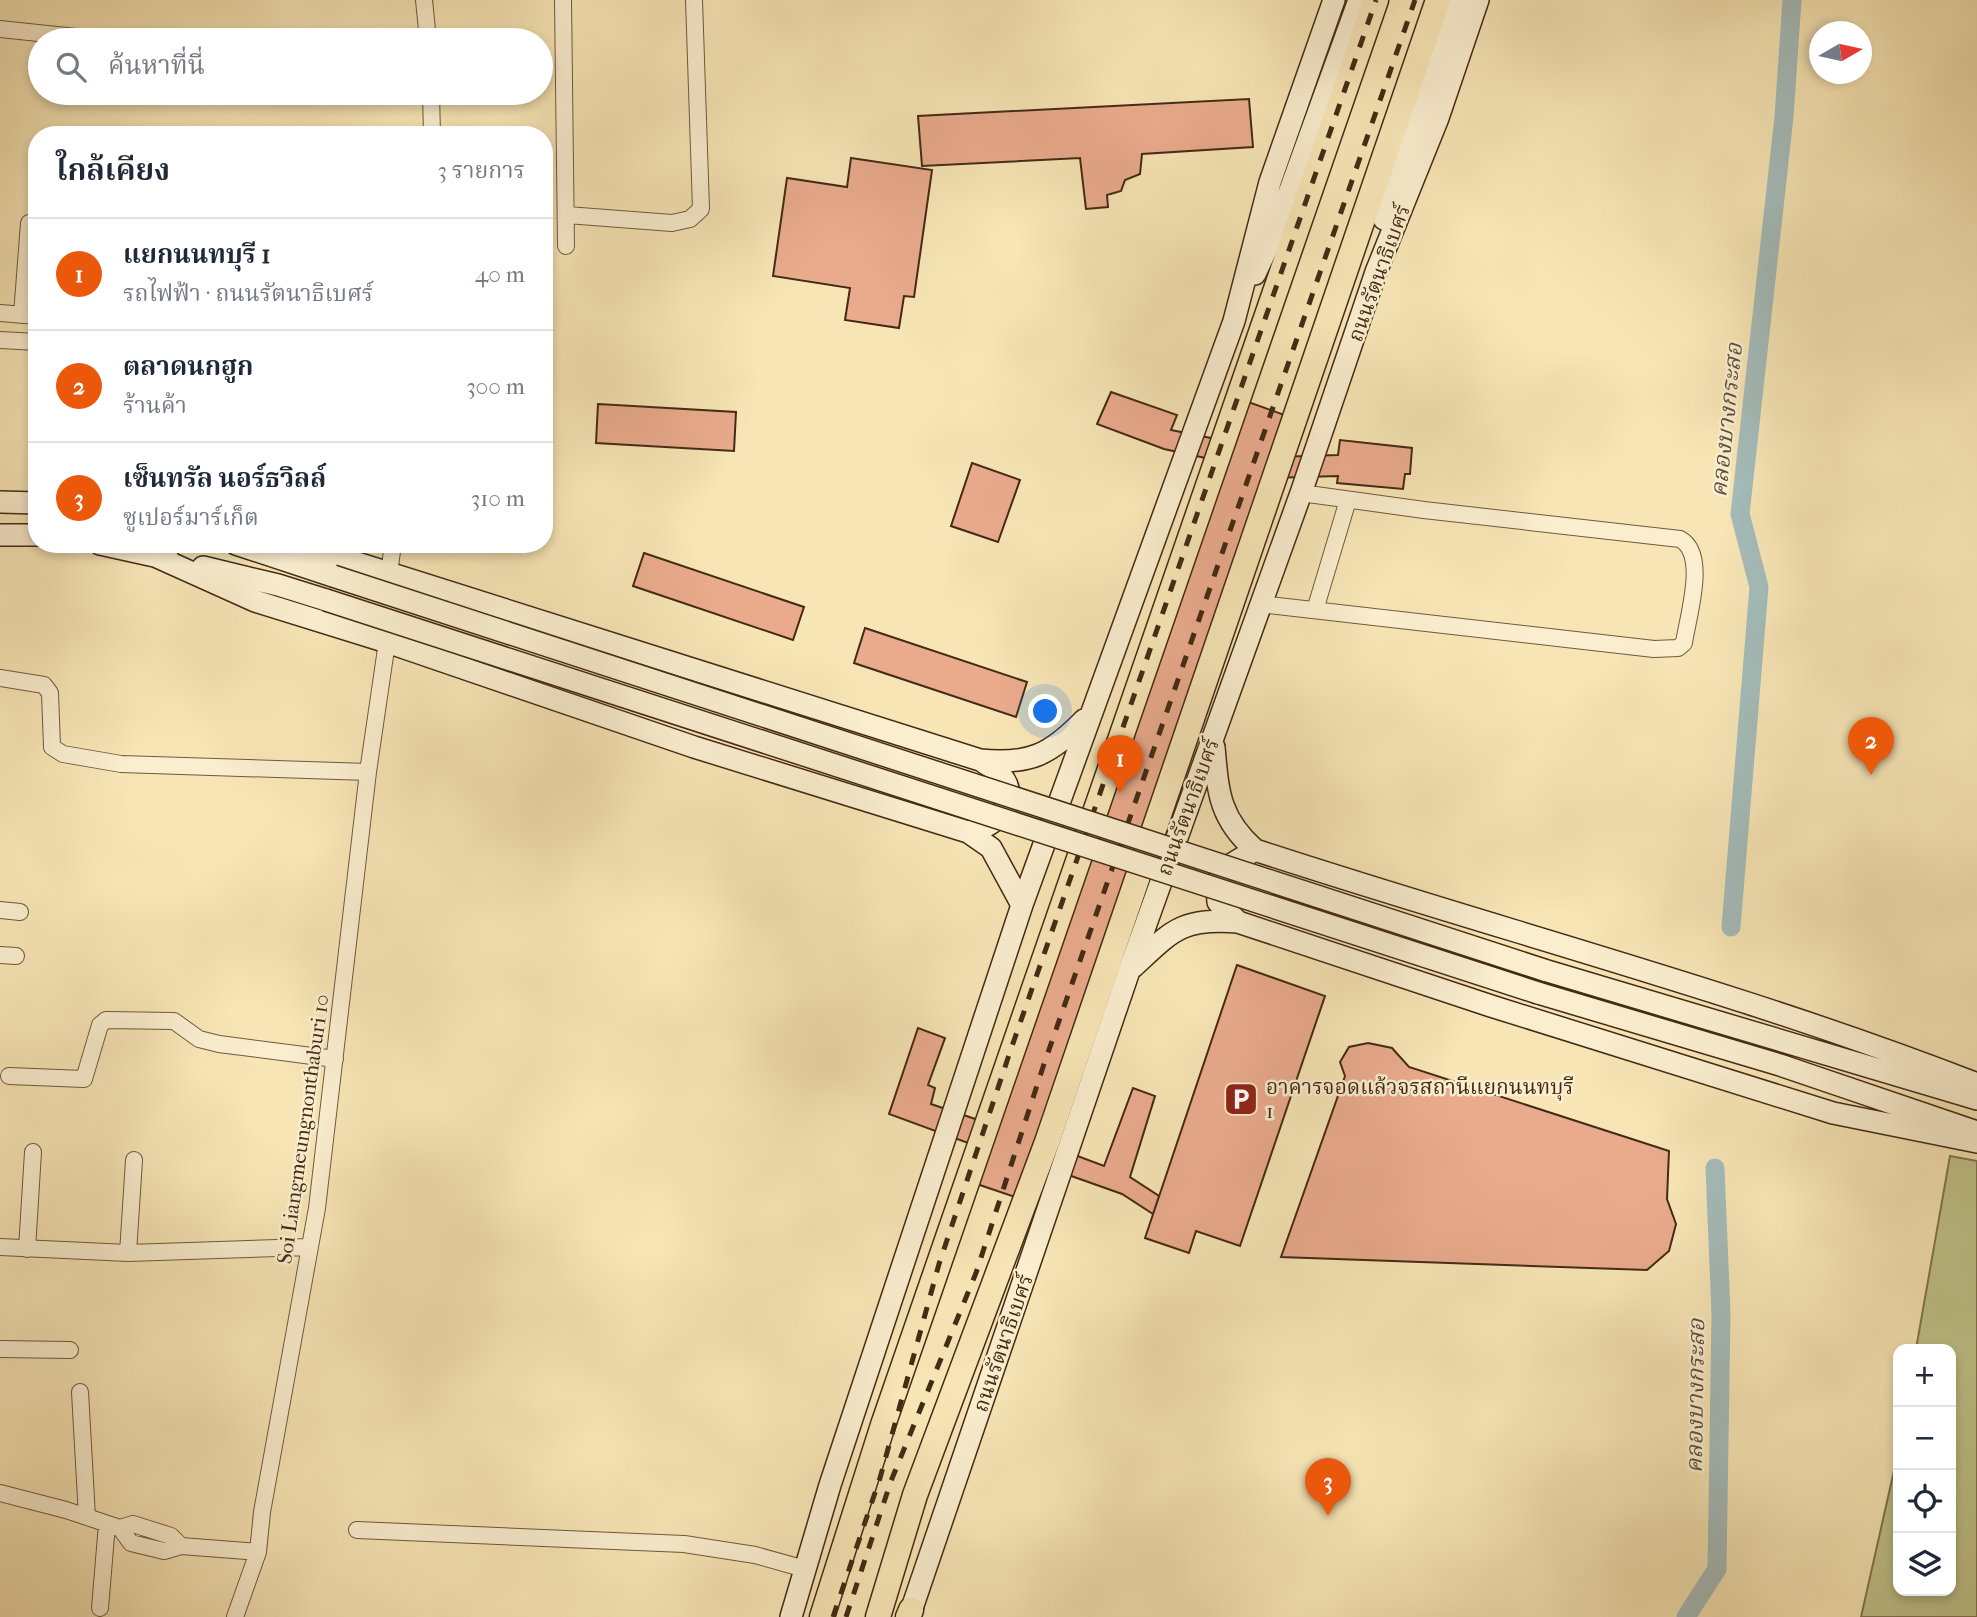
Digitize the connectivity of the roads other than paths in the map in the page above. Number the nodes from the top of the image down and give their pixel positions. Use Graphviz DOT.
graph roads {
  1 [pos="424,0"];
  2 [pos="563,0"];
  3 [pos="694,0"];
  4 [pos="1334,0"];
  5 [pos="1359,0"];
  6 [pos="1377,0"];
  7 [pos="1438,0"];
  8 [pos="1458,0"];
  9 [pos="1478,0"];
  10 [pos="427,28"];
  11 [pos="0,29"];
  12 [pos="28,32"];
  13 [pos="431,105"];
  14 [pos="432,126"];
  15 [pos="1410,135"];
  16 [pos="1377,174"];
  17 [pos="567,215"];
  18 [pos="566,246"];
  19 [pos="1376,272"];
  20 [pos="0,313"];
  21 [pos="28,316"];
  22 [pos="1234,321"];
  23 [pos="0,340"];
  24 [pos="28,342"];
  25 [pos="1301,493"];
  26 [pos="1348,500"];
  27 [pos="0,502"];
  28 [pos="28,503"];
  29 [pos="0,535"];
  30 [pos="28,535"];
  31 [pos="141,553"];
  32 [pos="263,553"];
  33 [pos="326,553"];
  34 [pos="392,553"];
  35 [pos="155,556"];
  36 [pos="390,573"];
  37 [pos="1260,604"];
  38 [pos="1315,610"];
  39 [pos="387,642"];
  40 [pos="0,678"];
  41 [pos="1090,714"];
  42 [pos="1213,738"];
  43 [pos="980,760"];
  44 [pos="368,772"];
  45 [pos="968,832"];
  46 [pos="1255,849"];
  47 [pos="1022,905"];
  48 [pos="0,910"];
  49 [pos="20,912"];
  50 [pos="1238,922"];
  51 [pos="1129,971"];
  52 [pos="335,1059"];
  53 [pos="9,1076"];
  54 [pos="1977,1084"];
  55 [pos="1977,1099"];
  56 [pos="1977,1132"];
  57 [pos="1977,1142"];
  58 [pos="33,1152"];
  59 [pos="134,1160"];
  60 [pos="0,1247"];
  61 [pos="309,1247"];
  62 [pos="27,1249"];
  63 [pos="128,1253"];
  64 [pos="0,1349"];
  65 [pos="70,1350"];
  66 [pos="80,1392"];
  67 [pos="0,1493"];
  68 [pos="87,1517"];
  69 [pos="114,1526"];
  70 [pos="357,1530"];
  71 [pos="258,1552"];
  72 [pos="805,1569"];
  73 [pos="100,1608"];
  74 [pos="909,1615"];
  75 [pos="235,1617"];
  76 [pos="791,1617"];
  77 [pos="822,1617"];
  78 [pos="878,1617"];
  1 -- 10 [label="street"];
  2 -- 17 [label="street"];
  3 -- 17 [label="street"];
  4 -- 22 [label="main road"];
  5 -- 22 [label="main road"];
  6 -- 77 [label="main road"];
  7 -- 16 [label="main road, ถนนรัตนาธิเบศร์"];
  8 -- 15 [label="main road"];
  9 -- 19 [label="main road, ถนนรัตนาธิเบศร์"];
  11 -- 12 [label="street"];
  13 -- 14 [label="street"];
  15 -- 16 [label="main road"];
  15 -- 19 [label="main road"];
  16 -- 78 [label="main road, ถนนรัตนาธิเบศร์"];
  17 -- 18 [label="street"];
  19 -- 25 [label="main road, ถนนรัตนาธิเบศร์"];
  20 -- 21 [label="street"];
  22 -- 41 [label="main road"];
  23 -- 24 [label="street"];
  25 -- 26 [label="street"];
  25 -- 37 [label="main road, ถนนรัตนาธิเบศร์"];
  26 -- 38 [label="street"];
  26 -- 38 [label="street"];
  27 -- 28 [label="main road"];
  29 -- 30 [label="main road"];
  31 -- 35 [label="main road"];
  32 -- 55 [label="main road, bridge"];
  33 -- 36 [label="main road"];
  34 -- 36 [label="street"];
  35 -- 39 [label="main road"];
  35 -- 56 [label="main road, bridge"];
  36 -- 43 [label="main road"];
  37 -- 38 [label="street"];
  37 -- 42 [label="main road, ถนนรัตนาธิเบศร์"];
  39 -- 44 [label="street, Soi Liangmeungnonthaburi 10"];
  39 -- 45 [label="main road"];
  40 -- 44 [label="street"];
  41 -- 43 [label="main road"];
  41 -- 47 [label="main road"];
  42 -- 46 [label="main road"];
  42 -- 51 [label="main road, ถนนรัตนาธิเบศร์"];
  43 -- 45 [label="main road"];
  44 -- 52 [label="street, Soi Liangmeungnonthaburi 10"];
  45 -- 47 [label="main road"];
  46 -- 50 [label="main road"];
  46 -- 54 [label="main road"];
  47 -- 72 [label="main road"];
  48 -- 49 [label="street"];
  50 -- 51 [label="main road"];
  50 -- 57 [label="main road"];
  51 -- 74 [label="main road, ถนนรัตนาธิเบศร์"];
  52 -- 53 [label="street"];
  52 -- 61 [label="street, Soi Liangmeungnonthaburi 10"];
  58 -- 62 [label="street"];
  59 -- 63 [label="street"];
  60 -- 62 [label="street"];
  61 -- 63 [label="street"];
  61 -- 71 [label="street, Soi Liangmeungnonthaburi 10"];
  62 -- 63 [label="street"];
  64 -- 65 [label="street"];
  66 -- 68 [label="street"];
  67 -- 68 [label="street"];
  68 -- 69 [label="street"];
  69 -- 71 [label="street"];
  69 -- 73 [label="street"];
  70 -- 72 [label="street"];
  71 -- 75 [label="street, Soi Liangmeungnonthaburi 10"];
  72 -- 76 [label="main road"];
}
